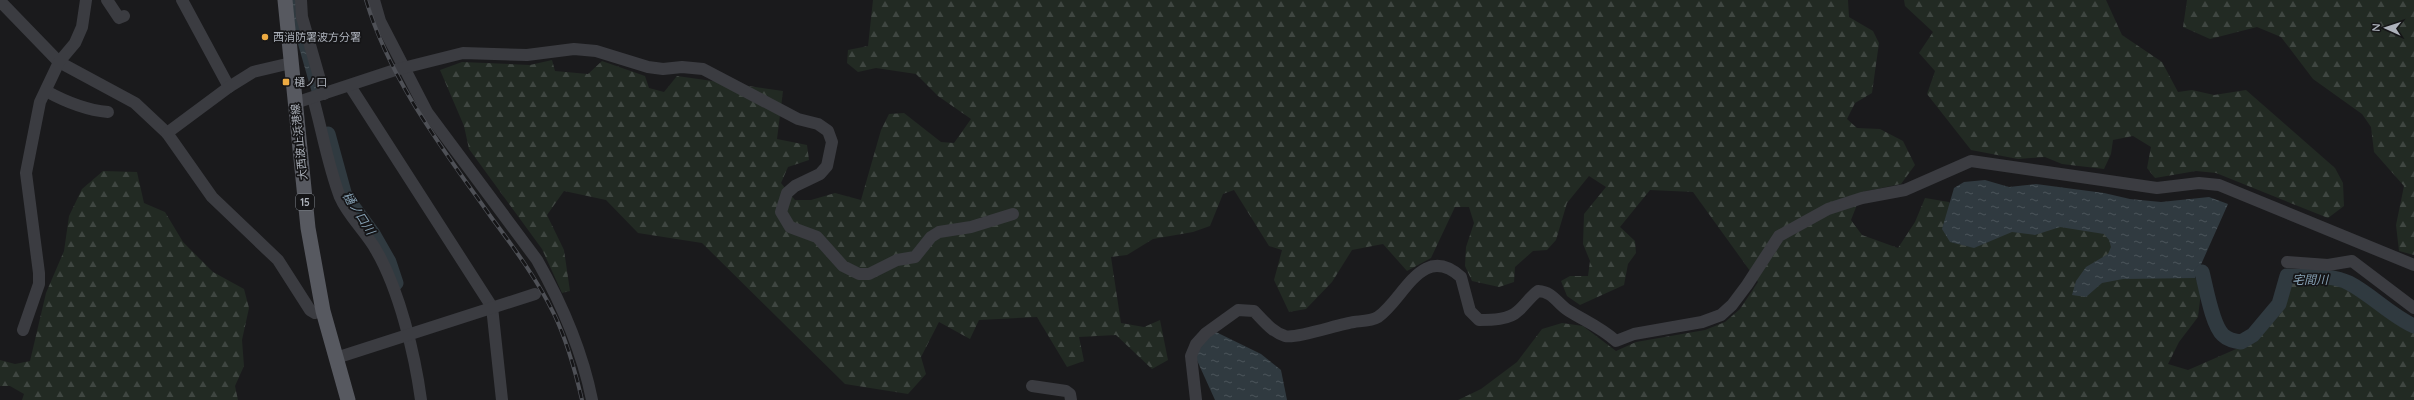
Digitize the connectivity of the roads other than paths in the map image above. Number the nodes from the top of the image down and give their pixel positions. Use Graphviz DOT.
graph roads {
  1 [pos="86,0"];
  2 [pos="107,0"];
  3 [pos="182,0"];
  4 [pos="285,0"];
  5 [pos="301,0"];
  6 [pos="374,0"];
  7 [pos="0,1"];
  8 [pos="124,16"];
  9 [pos="59,62"];
  10 [pos="291,63"];
  11 [pos="405,68"];
  12 [pos="350,86"];
  13 [pos="229,87"];
  14 [pos="46,90"];
  15 [pos="318,96"];
  16 [pos="295,103"];
  17 [pos="108,112"];
  18 [pos="167,133"];
  19 [pos="1013,214"];
  20 [pos="2287,262"];
  21 [pos="2414,265"];
  22 [pos="535,294"];
  23 [pos="492,307"];
  24 [pos="2414,308"];
  25 [pos="323,311"];
  26 [pos="23,330"];
  27 [pos="408,333"];
  28 [pos="336,358"];
  29 [pos="1032,386"];
  30 [pos="348,400"];
  31 [pos="421,400"];
  32 [pos="502,400"];
  33 [pos="592,400"];
  34 [pos="1071,400"];
  35 [pos="1196,400"];
  1 -- 9 [label="street"];
  2 -- 8 [label="street"];
  3 -- 13 [label="street"];
  4 -- 10 [label="main road, 大西波止浜港線 / 15"];
  5 -- 15 [label="street"];
  6 -- 11 [label="street"];
  7 -- 9 [label="street"];
  9 -- 14 [label="street"];
  9 -- 18 [label="street"];
  10 -- 13 [label="street"];
  10 -- 16 [label="main road, 大西波止浜港線 / 15"];
  11 -- 12 [label="street"];
  11 -- 19 [label="street"];
  11 -- 33 [label="street"];
  12 -- 15 [label="street"];
  12 -- 23 [label="street"];
  13 -- 18 [label="street"];
  14 -- 17 [label="street"];
  14 -- 26 [label="street"];
  15 -- 16 [label="street"];
  15 -- 27 [label="street"];
  16 -- 25 [label="main road, 大西波止浜港線 / 15"];
  18 -- 25 [label="street"];
  20 -- 24 [label="street"];
  21 -- 35 [label="street"];
  22 -- 23 [label="street"];
  23 -- 27 [label="street"];
  23 -- 32 [label="street"];
  25 -- 28 [label="main road, 大西波止浜港線 / 15"];
  27 -- 28 [label="street"];
  27 -- 31 [label="street"];
  28 -- 30 [label="main road, 大西波止浜港線 / 15"];
  29 -- 34 [label="street"];
}
